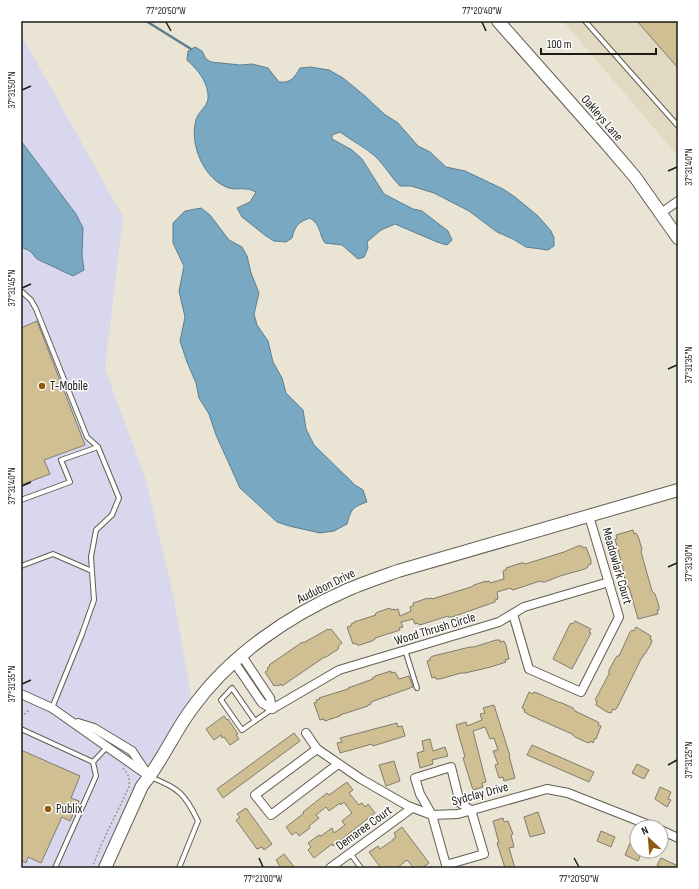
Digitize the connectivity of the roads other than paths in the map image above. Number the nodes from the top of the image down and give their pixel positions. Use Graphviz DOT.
graph roads {
  1 [pos="498,21"];
  2 [pos="585,21"];
  3 [pos="678,126"];
  4 [pos="678,201"];
  5 [pos="661,213"];
  6 [pos="678,238"];
  7 [pos="21,291"];
  8 [pos="98,447"];
  9 [pos="678,490"];
  10 [pos="21,500"];
  11 [pos="589,516"];
  12 [pos="21,566"];
  13 [pos="92,571"];
  14 [pos="609,582"];
  15 [pos="513,614"];
  16 [pos="405,650"];
  17 [pos="238,659"];
  18 [pos="417,688"];
  19 [pos="21,694"];
  20 [pos="52,708"];
  21 [pos="272,709"];
  22 [pos="255,721"];
  23 [pos="71,722"];
  24 [pos="21,729"];
  25 [pos="306,733"];
  26 [pos="107,747"];
  27 [pos="317,749"];
  28 [pos="93,762"];
  29 [pos="338,764"];
  30 [pos="150,776"];
  31 [pos="412,808"];
  32 [pos="472,810"];
  33 [pos="432,815"];
  34 [pos="634,819"];
  35 [pos="350,853"];
  36 [pos="56,868"];
  37 [pos="105,868"];
  38 [pos="179,868"];
  39 [pos="330,868"];
  40 [pos="361,868"];
  1 -- 5 [label="street, Oakleys Lane"];
  2 -- 3 [label="lane"];
  4 -- 5 [label="street"];
  5 -- 6 [label="street, Oakleys Lane"];
  7 -- 8 [label="lane"];
  8 -- 10 [label="lane"];
  8 -- 13 [label="lane"];
  9 -- 11 [label="street, Audubon Drive"];
  11 -- 14 [label="street, Meadowlark Court"];
  11 -- 17 [label="street, Audubon Drive"];
  12 -- 13 [label="lane"];
  13 -- 20 [label="lane"];
  14 -- 15 [label="street, Wood Thrush Circle"];
  14 -- 15 [label="street, Meadowlark Court"];
  15 -- 16 [label="street, Wood Thrush Circle"];
  16 -- 18 [label="lane"];
  16 -- 21 [label="street, Wood Thrush Circle"];
  17 -- 21 [label="street"];
  17 -- 30 [label="street, Audubon Drive"];
  19 -- 20 [label="street"];
  20 -- 23 [label="street"];
  21 -- 22 [label="lane"];
  22 -- 22 [label="lane"];
  23 -- 26 [label="street"];
  23 -- 30 [label="street"];
  24 -- 28 [label="lane"];
  25 -- 27 [label="street, Sydclay Drive"];
  26 -- 28 [label="lane"];
  26 -- 30 [label="street"];
  27 -- 29 [label="street, Sydclay Drive"];
  27 -- 29 [label="street"];
  28 -- 36 [label="lane"];
  29 -- 31 [label="street, Sydclay Drive"];
  30 -- 37 [label="street, Audubon Drive"];
  30 -- 38 [label="lane"];
  31 -- 33 [label="street, Sydclay Drive"];
  31 -- 35 [label="street, Demaree Court"];
  32 -- 33 [label="street, Sydclay Drive"];
  32 -- 33 [label="street"];
  32 -- 33 [label="street"];
  32 -- 34 [label="street, Sydclay Drive"];
  35 -- 39 [label="street, Demaree Court"];
  35 -- 40 [label="lane"];
}
